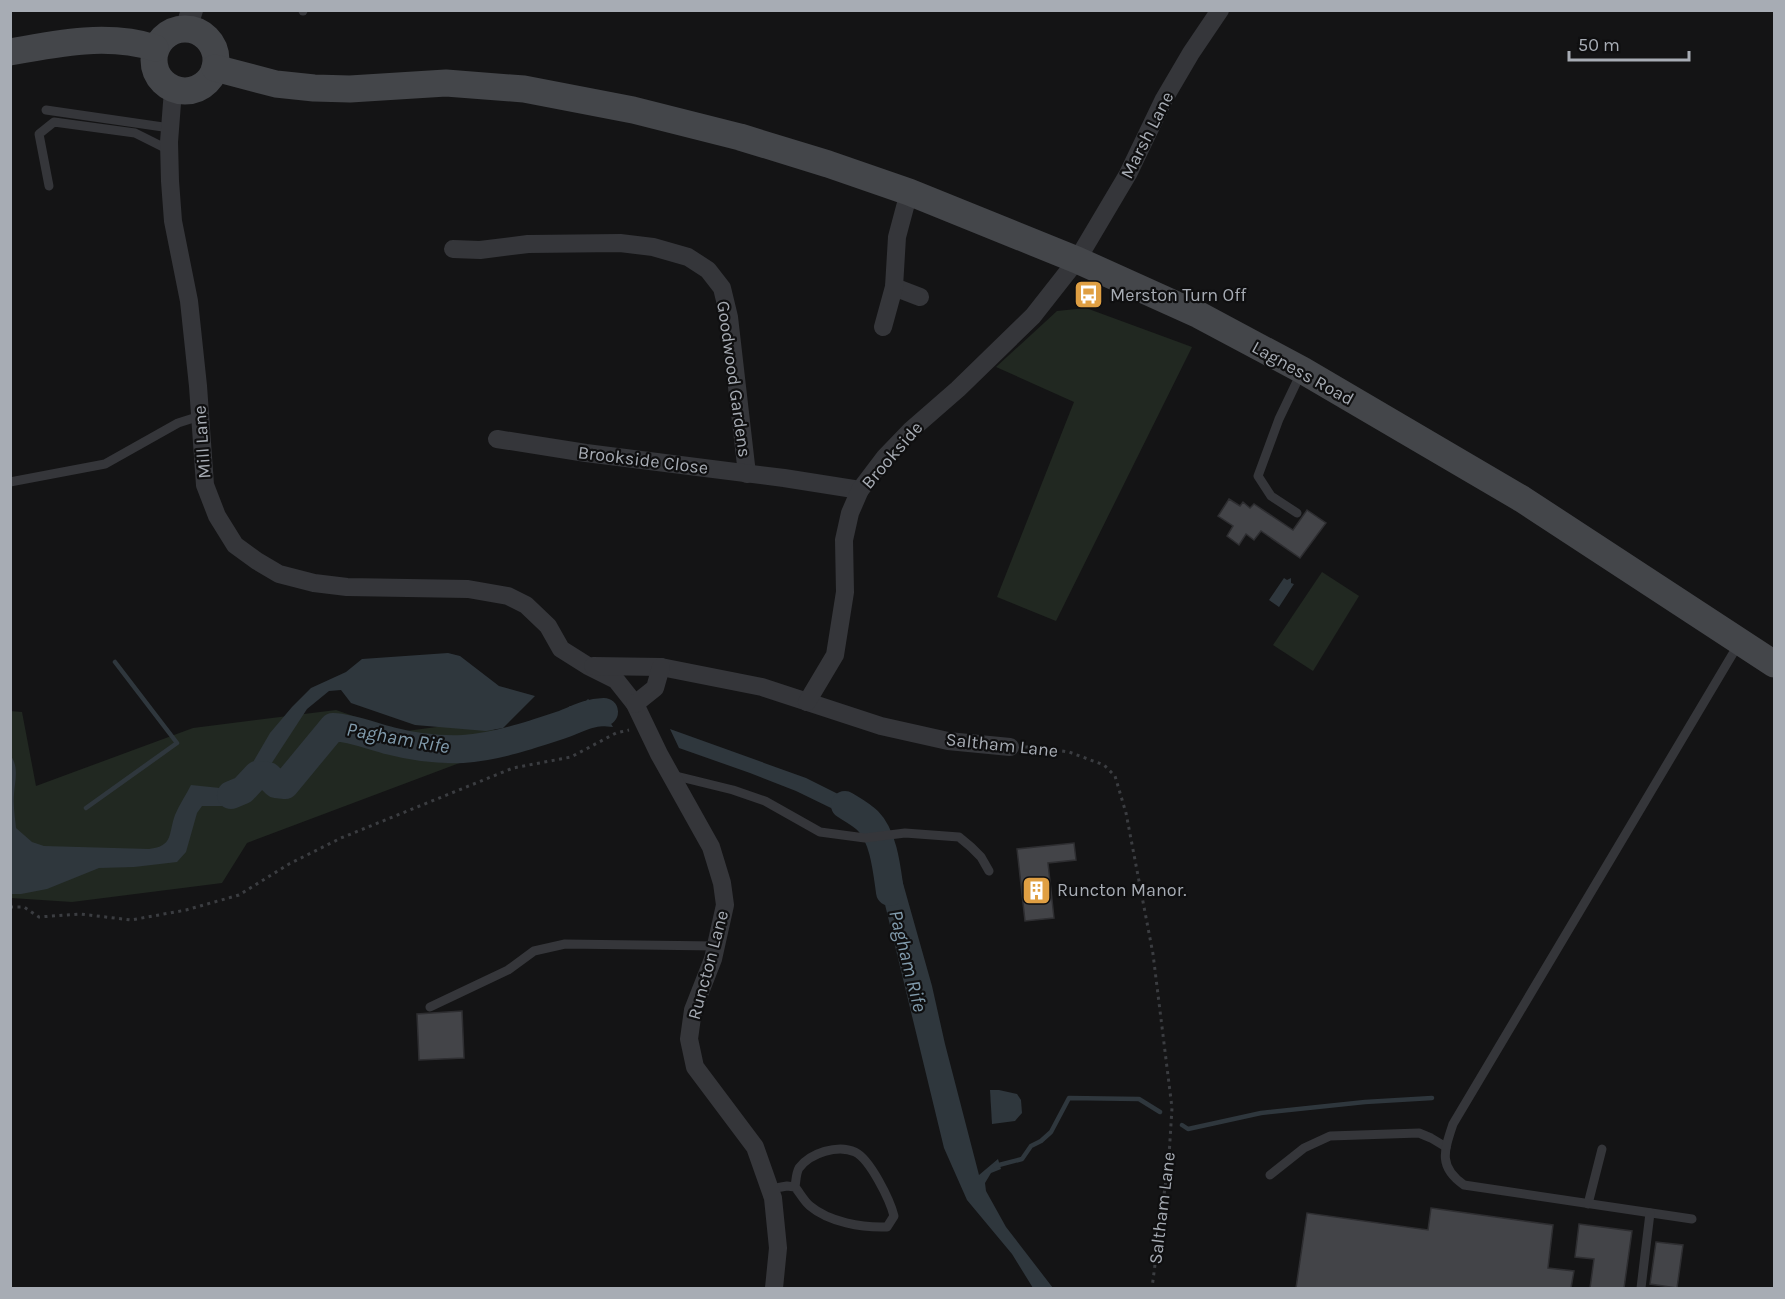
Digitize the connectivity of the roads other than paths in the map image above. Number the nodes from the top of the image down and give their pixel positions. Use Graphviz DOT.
graph roads {
  1 [pos="1220,10"];
  2 [pos="189,20"];
  3 [pos="155,48"];
  4 [pos="10,52"];
  5 [pos="215,68"];
  6 [pos="173,90"];
  7 [pos="46,110"];
  8 [pos="170,128"];
  9 [pos="169,150"];
  10 [pos="49,186"];
  11 [pos="909,192"];
  12 [pos="453,249"];
  13 [pos="1077,260"];
  14 [pos="894,287"];
  15 [pos="920,297"];
  16 [pos="883,327"];
  17 [pos="1302,370"];
  18 [pos="200,416"];
  19 [pos="497,439"];
  20 [pos="747,474"];
  21 [pos="10,482"];
  22 [pos="860,490"];
  23 [pos="1297,513"];
  24 [pos="1741,640"];
  25 [pos="1774,664"];
  26 [pos="588,666"];
  27 [pos="661,667"];
  28 [pos="616,680"];
  29 [pos="807,702"];
  30 [pos="635,704"];
  31 [pos="1010,747"];
  32 [pos="670,774"];
  33 [pos="989,871"];
  34 [pos="716,946"];
  35 [pos="430,1007"];
  36 [pos="1446,1147"];
  37 [pos="1602,1149"];
  38 [pos="1270,1175"];
  39 [pos="795,1187"];
  40 [pos="770,1189"];
  41 [pos="1588,1204"];
  42 [pos="1650,1213"];
  43 [pos="1692,1219"];
  44 [pos="774,1288"];
  45 [pos="1641,1288"];
  1 -- 13 [label="street, Marsh Lane"];
  2 -- 3 [label="main road"];
  2 -- 5 [label="main road"];
  3 -- 4 [label="main road"];
  3 -- 6 [label="main road"];
  5 -- 6 [label="main road"];
  5 -- 11 [label="main road, Lagness Road"];
  6 -- 8 [label="street, Mill Lane"];
  7 -- 8 [label="lane"];
  8 -- 9 [label="street, Mill Lane"];
  9 -- 10 [label="lane"];
  9 -- 18 [label="street, Mill Lane"];
  11 -- 13 [label="main road, Lagness Road"];
  11 -- 14 [label="street"];
  12 -- 20 [label="street, Goodwood Gardens"];
  13 -- 17 [label="main road, Lagness Road"];
  13 -- 22 [label="street, Brookside"];
  14 -- 15 [label="street"];
  14 -- 16 [label="street"];
  17 -- 23 [label="lane"];
  17 -- 24 [label="main road, Lagness Road"];
  18 -- 21 [label="lane"];
  18 -- 26 [label="street, Mill Lane"];
  19 -- 20 [label="street, Brookside Close"];
  20 -- 22 [label="street, Brookside Close"];
  22 -- 29 [label="street, Brookside"];
  24 -- 25 [label="main road, Lagness Road"];
  24 -- 36 [label="lane"];
  26 -- 27 [label="street, Saltham Lane"];
  26 -- 28 [label="street, Mill Lane"];
  27 -- 29 [label="street, Saltham Lane"];
  27 -- 30 [label="street"];
  28 -- 30 [label="street, Runcton Lane"];
  29 -- 31 [label="street, Saltham Lane"];
  30 -- 32 [label="street, Runcton Lane"];
  32 -- 33 [label="lane"];
  32 -- 34 [label="street, Runcton Lane"];
  34 -- 35 [label="lane"];
  34 -- 40 [label="street, Runcton Lane"];
  36 -- 38 [label="lane"];
  36 -- 41 [label="lane"];
  37 -- 41 [label="lane"];
  39 -- 39 [label="lane"];
  39 -- 40 [label="lane"];
  40 -- 44 [label="street, Runcton Lane"];
  41 -- 42 [label="lane"];
  42 -- 43 [label="lane"];
  42 -- 45 [label="lane"];
}
